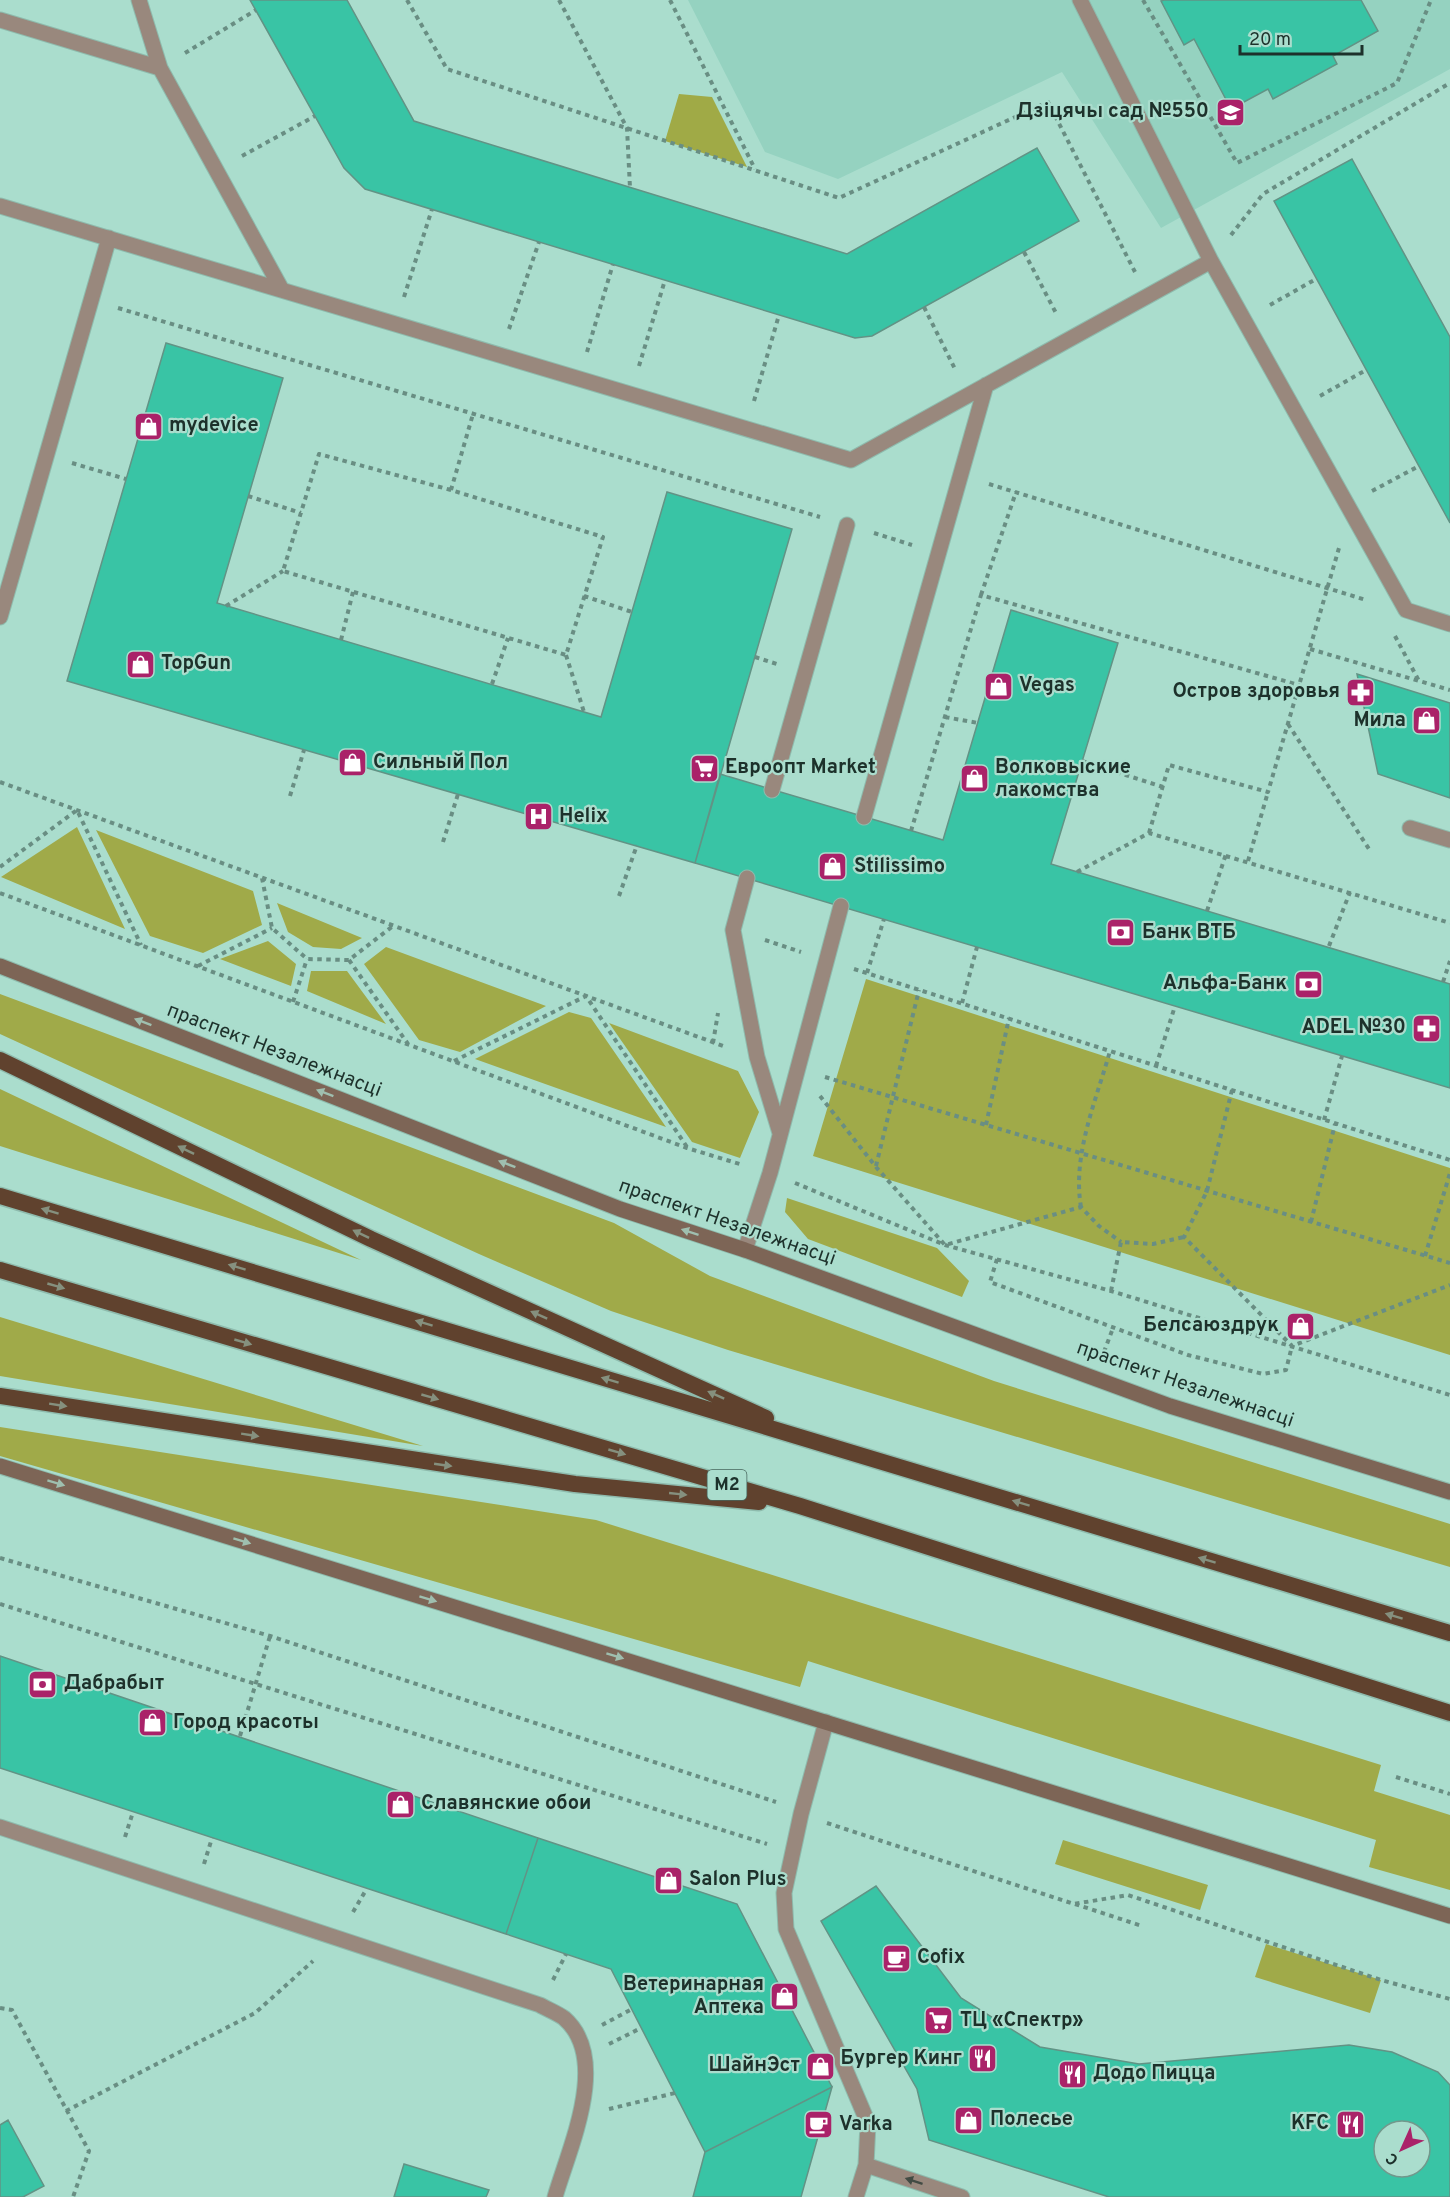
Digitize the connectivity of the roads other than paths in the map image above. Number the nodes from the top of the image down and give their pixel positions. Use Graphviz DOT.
graph roads {
  1 [pos="139,0"];
  2 [pos="1080,0"];
  3 [pos="0,20"];
  4 [pos="160,68"];
  5 [pos="0,206"];
  6 [pos="108,238"];
  7 [pos="1211,261"];
  8 [pos="282,290"];
  9 [pos="986,385"];
  10 [pos="847,525"];
  11 [pos="0,617"];
  12 [pos="1450,624"];
  13 [pos="772,790"];
  14 [pos="864,817"];
  15 [pos="1410,828"];
  16 [pos="1450,840"];
  17 [pos="747,878"];
  18 [pos="841,906"];
  19 [pos="0,966"];
  20 [pos="0,1060"];
  21 [pos="780,1133"];
  22 [pos="0,1196"];
  23 [pos="745,1250"];
  24 [pos="0,1270"];
  25 [pos="0,1396"];
  26 [pos="827,1445"];
  27 [pos="0,1466"];
  28 [pos="1450,1492"];
  29 [pos="800,1506"];
  30 [pos="1450,1633"];
  31 [pos="1450,1713"];
  32 [pos="826,1722"];
  33 [pos="0,1827"];
  34 [pos="1450,1916"];
  35 [pos="866,2165"];
  36 [pos="555,2197"];
  37 [pos="856,2197"];
  38 [pos="962,2197"];
  1 -- 4 [label="lane"];
  2 -- 7 [label="lane"];
  3 -- 4 [label="lane"];
  4 -- 8 [label="lane"];
  5 -- 6 [label="lane"];
  6 -- 8 [label="lane"];
  6 -- 11 [label="lane"];
  7 -- 9 [label="lane"];
  7 -- 12 [label="lane"];
  8 -- 9 [label="lane"];
  9 -- 14 [label="lane"];
  10 -- 13 [label="lane"];
  15 -- 16 [label="lane"];
  17 -- 21 [label="lane"];
  18 -- 21 [label="lane"];
  23 -- 19 [label="main road, праспект Незалежнасці, one-way"];
  26 -- 20 [label="highway, one-way"];
  21 -- 23 [label="lane"];
  26 -- 22 [label="highway, one-way"];
  23 -- 28 [label="main road, праспект Незалежнасці"];
  24 -- 29 [label="highway, М2, one-way"];
  25 -- 29 [label="highway, one-way"];
  30 -- 26 [label="highway, one-way"];
  27 -- 32 [label="main road, one-way"];
  29 -- 31 [label="highway, М2"];
  32 -- 34 [label="main road"];
  32 -- 35 [label="lane"];
  33 -- 36 [label="lane"];
  35 -- 37 [label="lane"];
  38 -- 35 [label="lane, one-way"];
}
